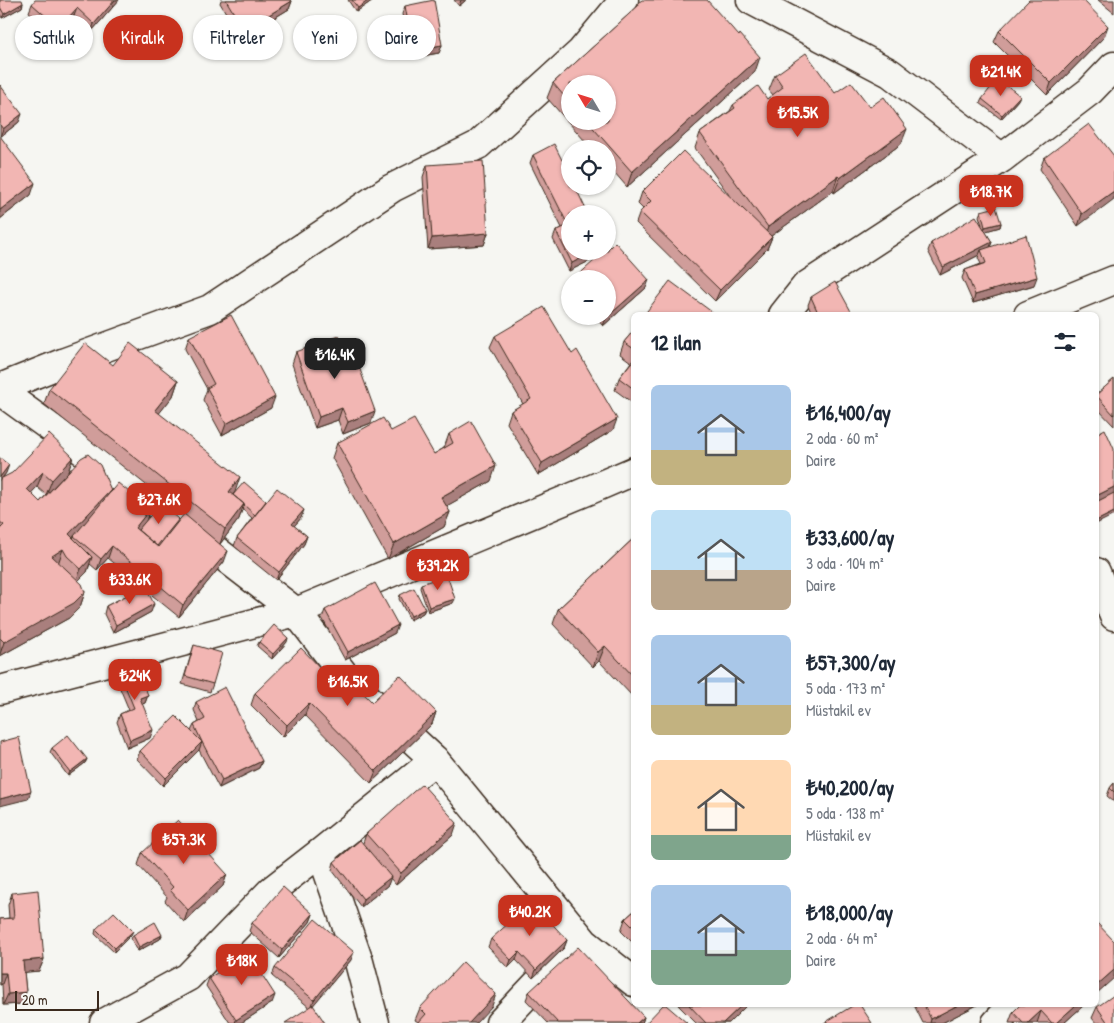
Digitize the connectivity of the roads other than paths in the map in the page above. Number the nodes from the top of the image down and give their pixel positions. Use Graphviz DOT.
graph roads {
  1 [pos="624,0"];
  2 [pos="751,0"];
  3 [pos="1114,66"];
  4 [pos="1002,158"];
  5 [pos="1114,280"];
  6 [pos="785,312"];
  7 [pos="1035,312"];
  8 [pos="0,388"];
  9 [pos="0,392"];
  10 [pos="631,474"];
  11 [pos="1099,579"];
  12 [pos="296,612"];
  13 [pos="1114,616"];
  14 [pos="1114,620"];
  15 [pos="1099,625"];
  16 [pos="0,690"];
  17 [pos="434,760"];
  18 [pos="321,852"];
  19 [pos="585,943"];
  20 [pos="631,980"];
  21 [pos="1011,1007"];
  22 [pos="104,1023"];
  23 [pos="374,1023"];
  24 [pos="500,1023"];
  25 [pos="996,1023"];
  1 -- 8 [label="street"];
  2 -- 4 [label="street"];
  3 -- 4 [label="street"];
  4 -- 6 [label="street"];
  5 -- 7 [label="street"];
  9 -- 12 [label="street"];
  10 -- 12 [label="street"];
  11 -- 13 [label="street"];
  12 -- 16 [label="street"];
  12 -- 17 [label="street"];
  14 -- 15 [label="street"];
  17 -- 18 [label="street"];
  17 -- 19 [label="street"];
  18 -- 22 [label="street"];
  18 -- 23 [label="street"];
  19 -- 20 [label="street"];
  19 -- 24 [label="street"];
  21 -- 25 [label="street"];
}
